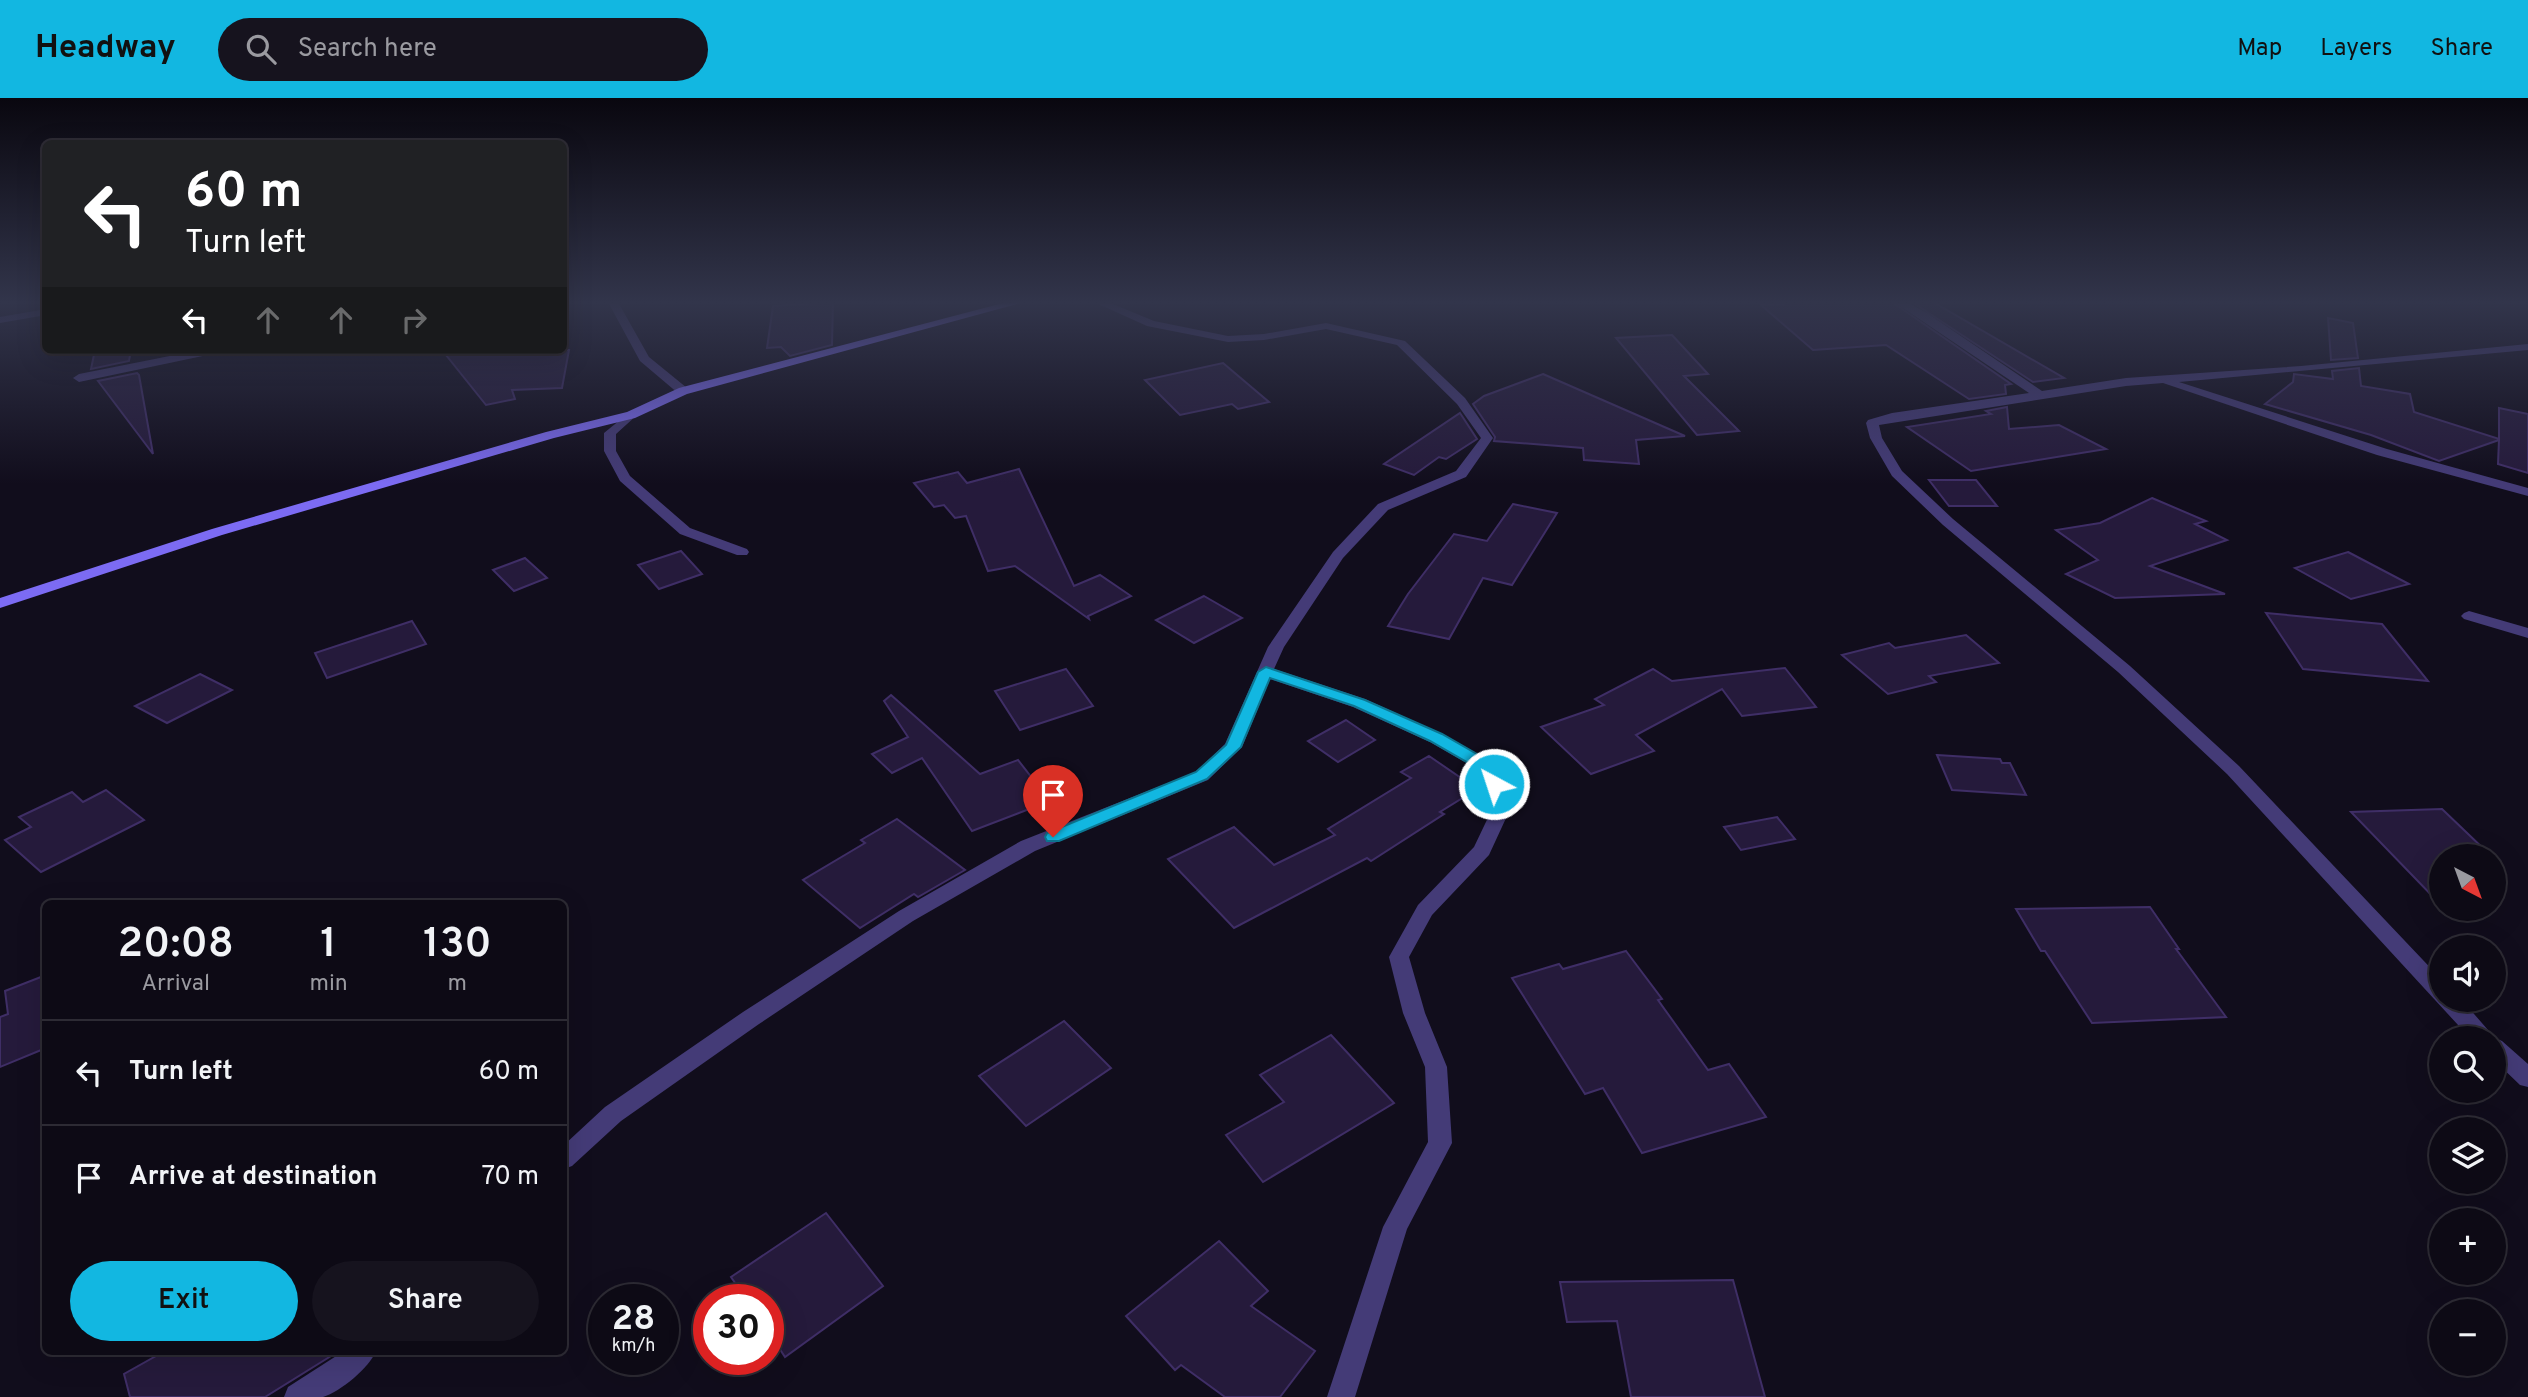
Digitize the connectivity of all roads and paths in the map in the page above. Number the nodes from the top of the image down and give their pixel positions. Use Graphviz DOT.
graph roads {
  1 [pos="155,363"];
  2 [pos="648,363"];
  3 [pos="790,363"];
  4 [pos="1421,363"];
  5 [pos="1992,363"];
  6 [pos="2367,363"];
  7 [pos="79,378"];
  8 [pos="2158,379"];
  9 [pos="683,391"];
  10 [pos="2037,394"];
  11 [pos="631,415"];
  12 [pos="2528,492"];
  13 [pos="742,552"];
  14 [pos="0,603"];
  15 [pos="2469,615"];
  16 [pos="2528,634"];
  17 [pos="1266,672"];
  18 [pos="2429,979"];
  19 [pos="2460,1012"];
  20 [pos="2473,1026"];
  21 [pos="2506,1058"];
  22 [pos="2528,1078"];
  23 [pos="567,1157"];
  24 [pos="359,1355"];
  25 [pos="298,1397"];
  26 [pos="1341,1397"];
  1 -- 7 [label="street"];
  2 -- 9 [label="street"];
  3 -- 9 [label="main road"];
  4 -- 17 [label="street"];
  5 -- 10 [label="street"];
  6 -- 8 [label="street"];
  8 -- 10 [label="street"];
  8 -- 12 [label="street"];
  9 -- 11 [label="main road"];
  10 -- 18 [label="street"];
  11 -- 13 [label="street"];
  11 -- 14 [label="main road"];
  15 -- 16 [label="street"];
  17 -- 23 [label="street"];
  17 -- 26 [label="street"];
  19 -- 20 [label="street"];
  21 -- 22 [label="street"];
  24 -- 25 [label="street"];
}
